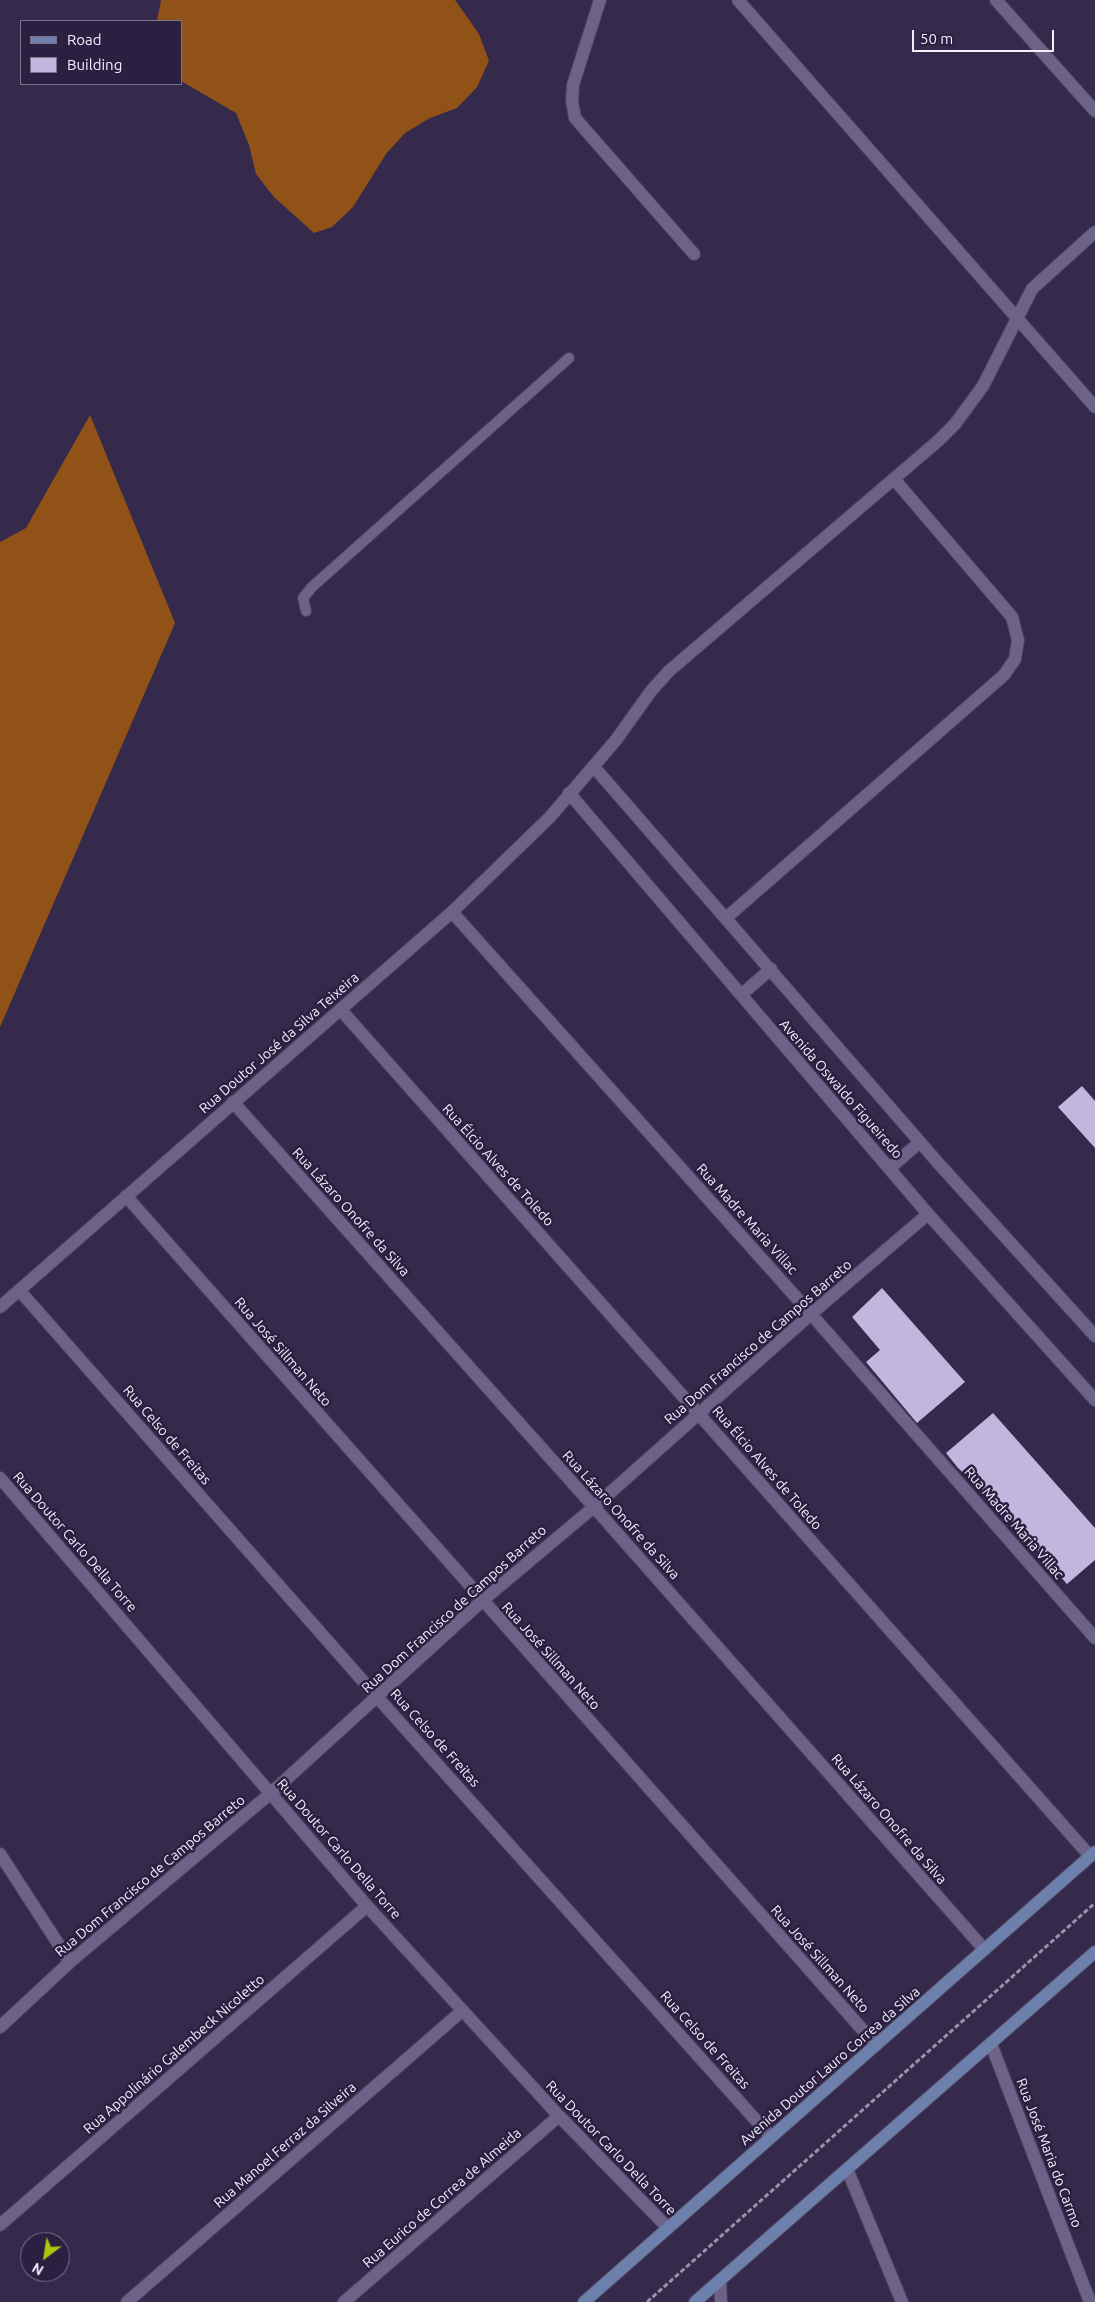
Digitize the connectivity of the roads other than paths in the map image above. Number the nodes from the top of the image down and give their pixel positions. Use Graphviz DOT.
graph roads {
  1 [pos="600,0"];
  2 [pos="738,0"];
  3 [pos="996,0"];
  4 [pos="1095,111"];
  5 [pos="1095,232"];
  6 [pos="694,254"];
  7 [pos="1016,318"];
  8 [pos="569,358"];
  9 [pos="1095,408"];
  10 [pos="894,479"];
  11 [pos="306,611"];
  12 [pos="594,767"];
  13 [pos="569,793"];
  14 [pos="452,912"];
  15 [pos="726,918"];
  16 [pos="771,969"];
  17 [pos="742,994"];
  18 [pos="341,1010"];
  19 [pos="233,1102"];
  20 [pos="920,1142"];
  21 [pos="890,1168"];
  22 [pos="126,1196"];
  23 [pos="928,1214"];
  24 [pos="19,1290"];
  25 [pos="0,1306"];
  26 [pos="811,1314"];
  27 [pos="1095,1336"];
  28 [pos="1095,1400"];
  29 [pos="699,1414"];
  30 [pos="0,1478"];
  31 [pos="594,1507"];
  32 [pos="482,1601"];
  33 [pos="1095,1638"];
  34 [pos="378,1697"];
  35 [pos="271,1793"];
  36 [pos="0,1854"];
  37 [pos="1092,1854"];
  38 [pos="367,1906"];
  39 [pos="984,1949"];
  40 [pos="1095,1952"];
  41 [pos="70,1962"];
  42 [pos="462,2011"];
  43 [pos="0,2026"];
  44 [pos="991,2044"];
  45 [pos="876,2045"];
  46 [pos="559,2116"];
  47 [pos="771,2137"];
  48 [pos="848,2169"];
  49 [pos="0,2225"];
  50 [pos="668,2228"];
  51 [pos="720,2281"];
  52 [pos="128,2302"];
  53 [pos="344,2302"];
  54 [pos="584,2302"];
  55 [pos="695,2302"];
  56 [pos="721,2302"];
  57 [pos="902,2302"];
  58 [pos="1090,2302"];
  1 -- 6 [label="street"];
  2 -- 7 [label="street"];
  3 -- 4 [label="street"];
  5 -- 7 [label="street, Rua Doutor José da Silva Teixeira"];
  7 -- 9 [label="street"];
  7 -- 10 [label="street, Rua Doutor José da Silva Teixeira"];
  8 -- 11 [label="lane"];
  10 -- 12 [label="street, Rua Doutor José da Silva Teixeira"];
  10 -- 15 [label="street"];
  12 -- 13 [label="street, Rua Doutor José da Silva Teixeira"];
  12 -- 15 [label="street, Avenida Oswaldo Figueiredo"];
  13 -- 14 [label="street, Rua Doutor José da Silva Teixeira"];
  13 -- 17 [label="street, Avenida Oswaldo Figueiredo"];
  14 -- 18 [label="street, Rua Doutor José da Silva Teixeira"];
  14 -- 26 [label="street, Rua Madre Maria Villac"];
  15 -- 16 [label="street, Avenida Oswaldo Figueiredo"];
  16 -- 17 [label="street"];
  16 -- 20 [label="street, Avenida Oswaldo Figueiredo"];
  17 -- 21 [label="street, Avenida Oswaldo Figueiredo"];
  18 -- 19 [label="street, Rua Doutor José da Silva Teixeira"];
  18 -- 29 [label="street, Rua Élcio Alves de Toledo"];
  19 -- 22 [label="street, Rua Doutor José da Silva Teixeira"];
  19 -- 31 [label="street, Rua Lázaro Onofre da Silva"];
  20 -- 21 [label="street"];
  20 -- 27 [label="street, Avenida Oswaldo Figueiredo"];
  21 -- 23 [label="street, Avenida Oswaldo Figueiredo"];
  22 -- 24 [label="street, Rua Doutor José da Silva Teixeira"];
  22 -- 32 [label="street, Rua José Sillman Neto"];
  23 -- 26 [label="street, Rua Dom Francisco de Campos Barreto"];
  23 -- 28 [label="street, Avenida Oswaldo Figueiredo"];
  24 -- 25 [label="street, Rua Doutor José da Silva Teixeira"];
  24 -- 34 [label="street, Rua Celso de Freitas"];
  26 -- 29 [label="street, Rua Dom Francisco de Campos Barreto"];
  26 -- 33 [label="street, Rua Madre Maria Villac"];
  29 -- 31 [label="street, Rua Dom Francisco de Campos Barreto"];
  29 -- 37 [label="street, Rua Élcio Alves de Toledo"];
  30 -- 35 [label="street, Rua Doutor Carlo Della Torre"];
  31 -- 32 [label="street, Rua Dom Francisco de Campos Barreto"];
  31 -- 39 [label="street, Rua Lázaro Onofre da Silva"];
  32 -- 34 [label="street, Rua Dom Francisco de Campos Barreto"];
  32 -- 45 [label="street, Rua José Sillman Neto"];
  34 -- 35 [label="street, Rua Dom Francisco de Campos Barreto"];
  34 -- 47 [label="street, Rua Celso de Freitas"];
  35 -- 38 [label="street, Rua Doutor Carlo Della Torre"];
  35 -- 41 [label="street, Rua Dom Francisco de Campos Barreto"];
  36 -- 41 [label="street"];
  37 -- 39 [label="main road, Avenida Doutor Lauro Correa da Silva"];
  38 -- 42 [label="street, Rua Doutor Carlo Della Torre"];
  38 -- 49 [label="street, Rua Appolinário Galembeck Nicoletto"];
  39 -- 45 [label="main road, Avenida Doutor Lauro Correa da Silva"];
  40 -- 44 [label="main road"];
  41 -- 43 [label="street, Rua Dom Francisco de Campos Barreto"];
  42 -- 46 [label="street, Rua Doutor Carlo Della Torre"];
  42 -- 52 [label="street, Rua Manoel Ferraz da Silveira"];
  44 -- 48 [label="main road"];
  44 -- 58 [label="street, Rua José Maria do Carmo"];
  45 -- 47 [label="main road, Avenida Doutor Lauro Correa da Silva"];
  46 -- 50 [label="street, Rua Doutor Carlo Della Torre"];
  46 -- 53 [label="street, Rua Eurico de Correa de Almeida"];
  47 -- 50 [label="main road, Avenida Doutor Lauro Correa da Silva"];
  48 -- 51 [label="main road"];
  48 -- 57 [label="street"];
  50 -- 54 [label="main road, Avenida Doutor Lauro Correa da Silva"];
  51 -- 55 [label="main road"];
  51 -- 56 [label="street"];
}
